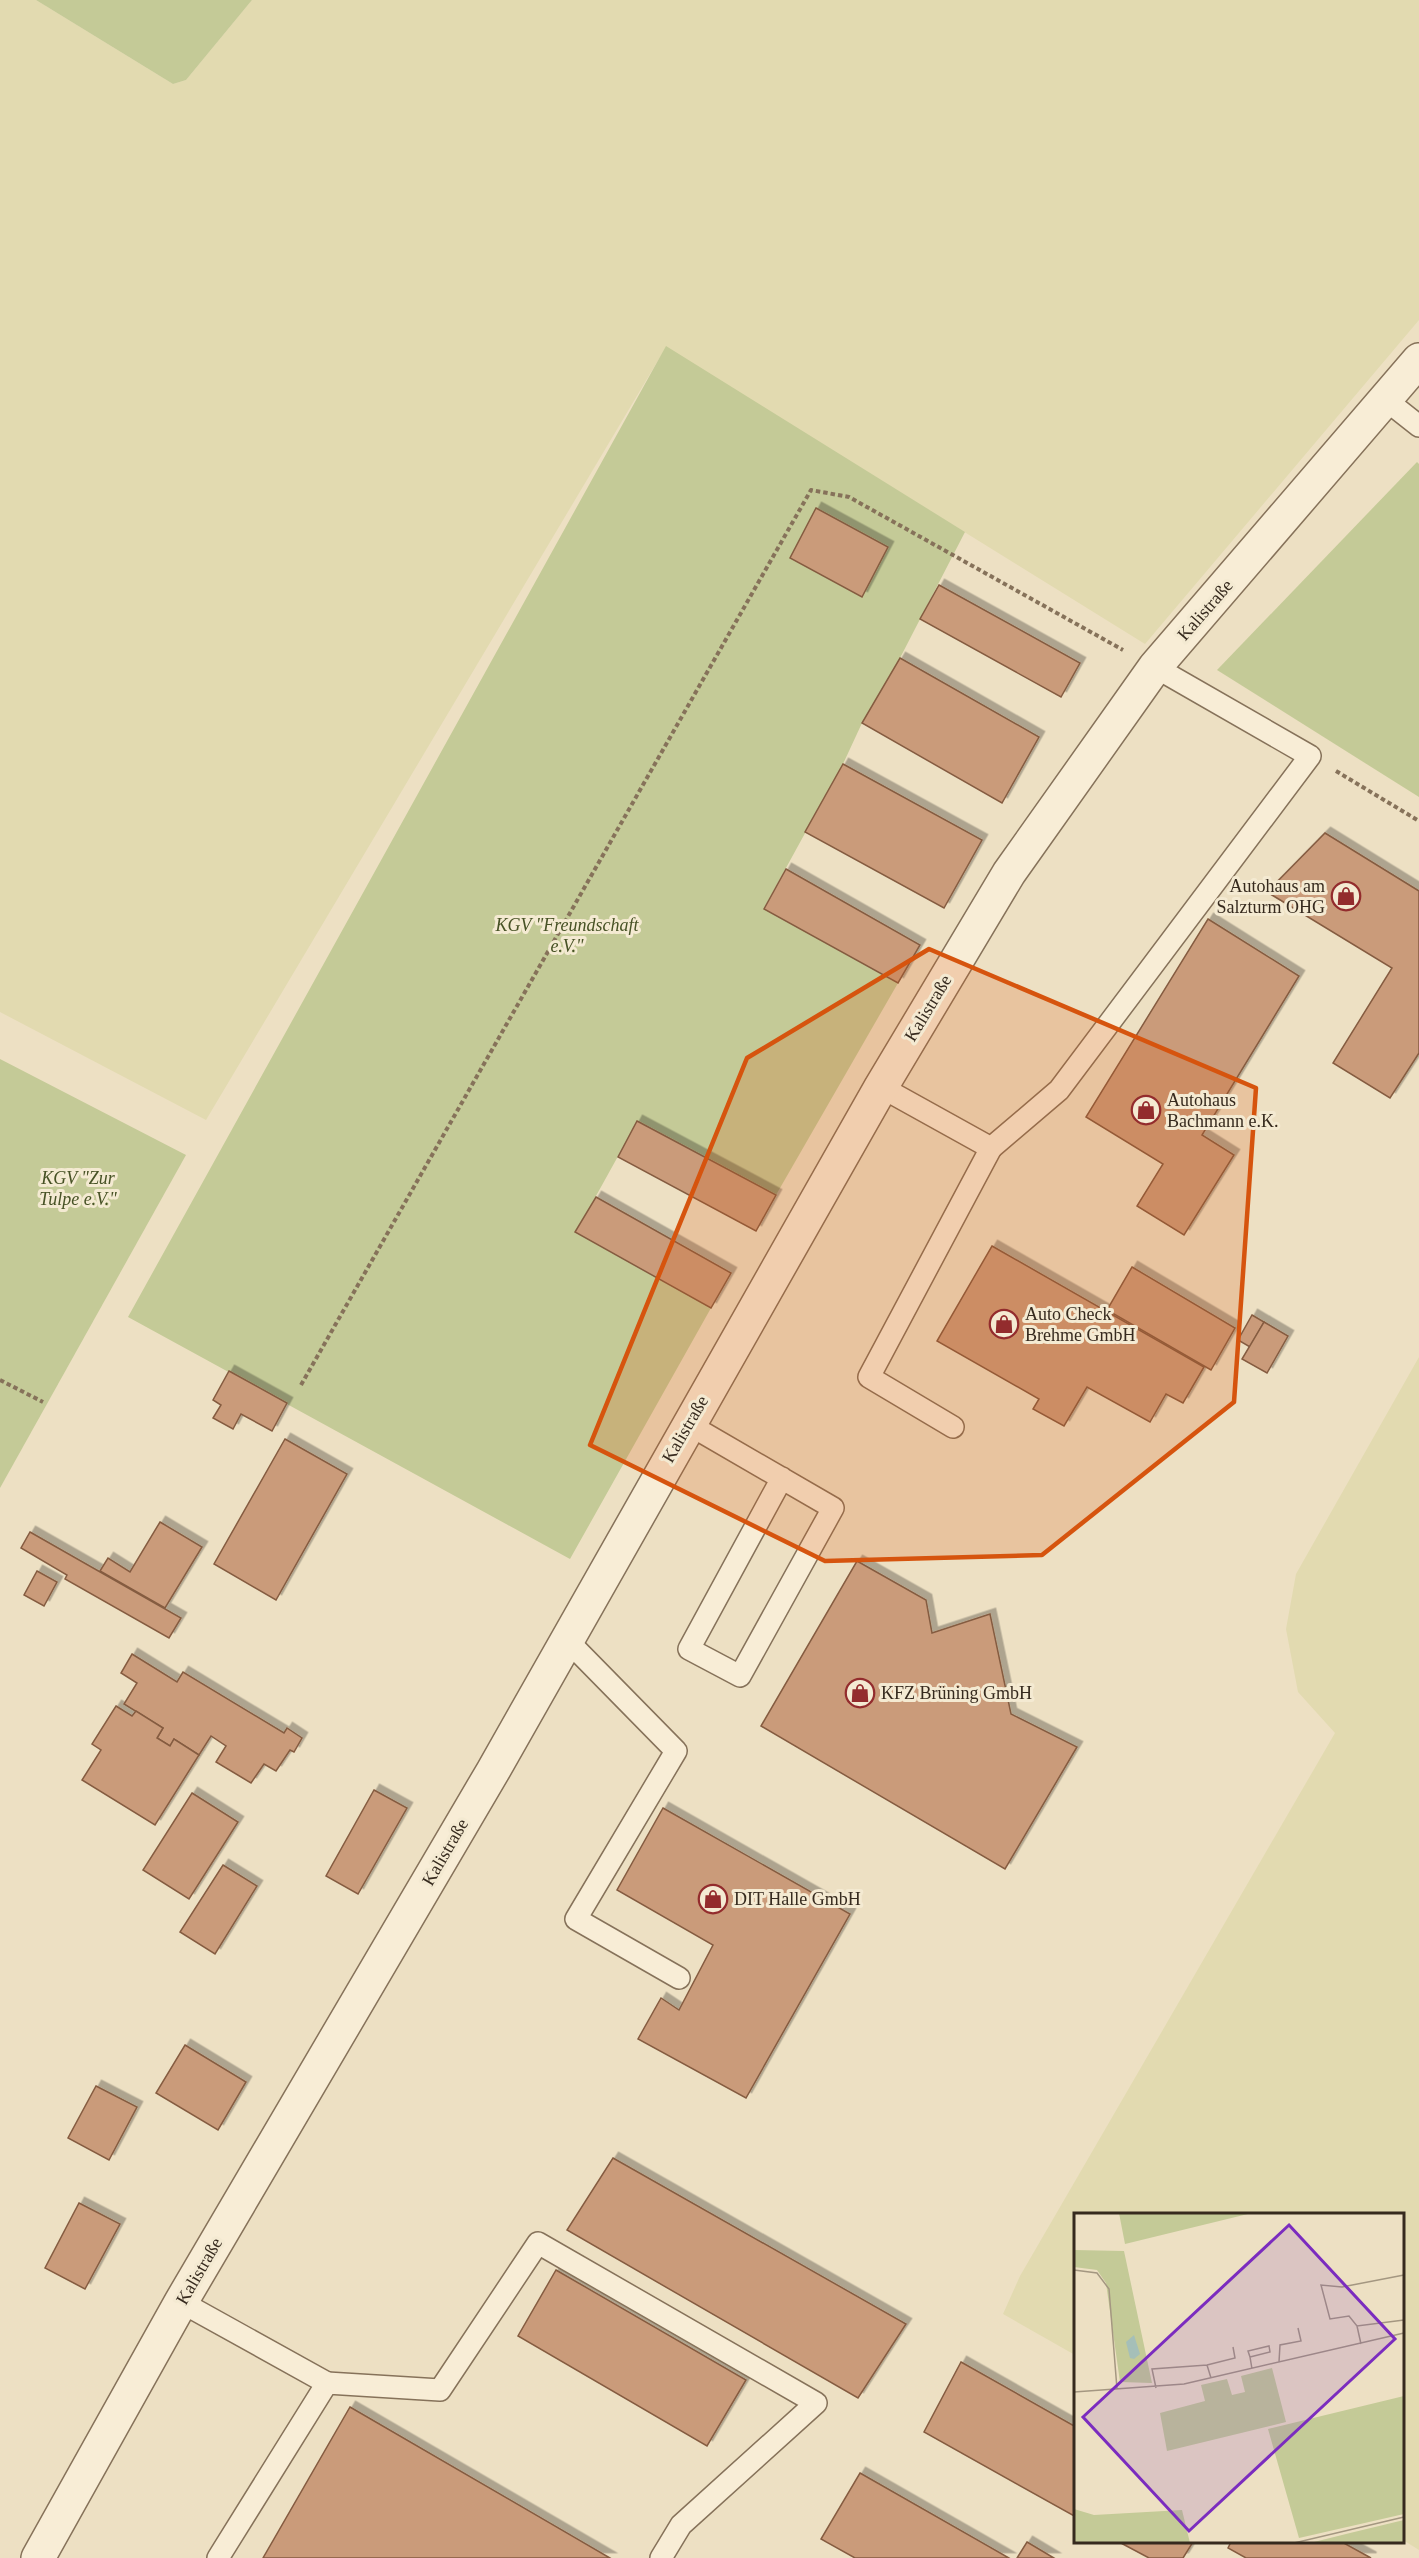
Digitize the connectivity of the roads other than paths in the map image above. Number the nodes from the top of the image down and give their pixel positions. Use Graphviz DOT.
graph roads {
  1 [pos="1419,360"];
  2 [pos="1386,400"];
  3 [pos="1419,426"];
  4 [pos="1155,667"];
  5 [pos="881,1087"];
  6 [pos="991,1148"];
  7 [pos="688,1424"];
  8 [pos="953,1427"];
  9 [pos="782,1478"];
  10 [pos="566,1639"];
  11 [pos="679,1978"];
  12 [pos="181,2302"];
  13 [pos="327,2383"];
  14 [pos="38,2558"];
  15 [pos="218,2558"];
  16 [pos="662,2558"];
  1 -- 2 [label="street, Kalistraße"];
  2 -- 3 [label="lane"];
  2 -- 4 [label="street, Kalistraße"];
  4 -- 5 [label="street, Kalistraße"];
  4 -- 6 [label="lane"];
  5 -- 6 [label="lane"];
  5 -- 7 [label="street, Kalistraße"];
  6 -- 8 [label="lane"];
  7 -- 9 [label="lane"];
  7 -- 10 [label="street, Kalistraße"];
  9 -- 9 [label="lane"];
  10 -- 11 [label="lane"];
  10 -- 12 [label="street, Kalistraße"];
  12 -- 13 [label="lane"];
  12 -- 14 [label="street, Kalistraße"];
  13 -- 15 [label="lane"];
  13 -- 16 [label="lane"];
}
